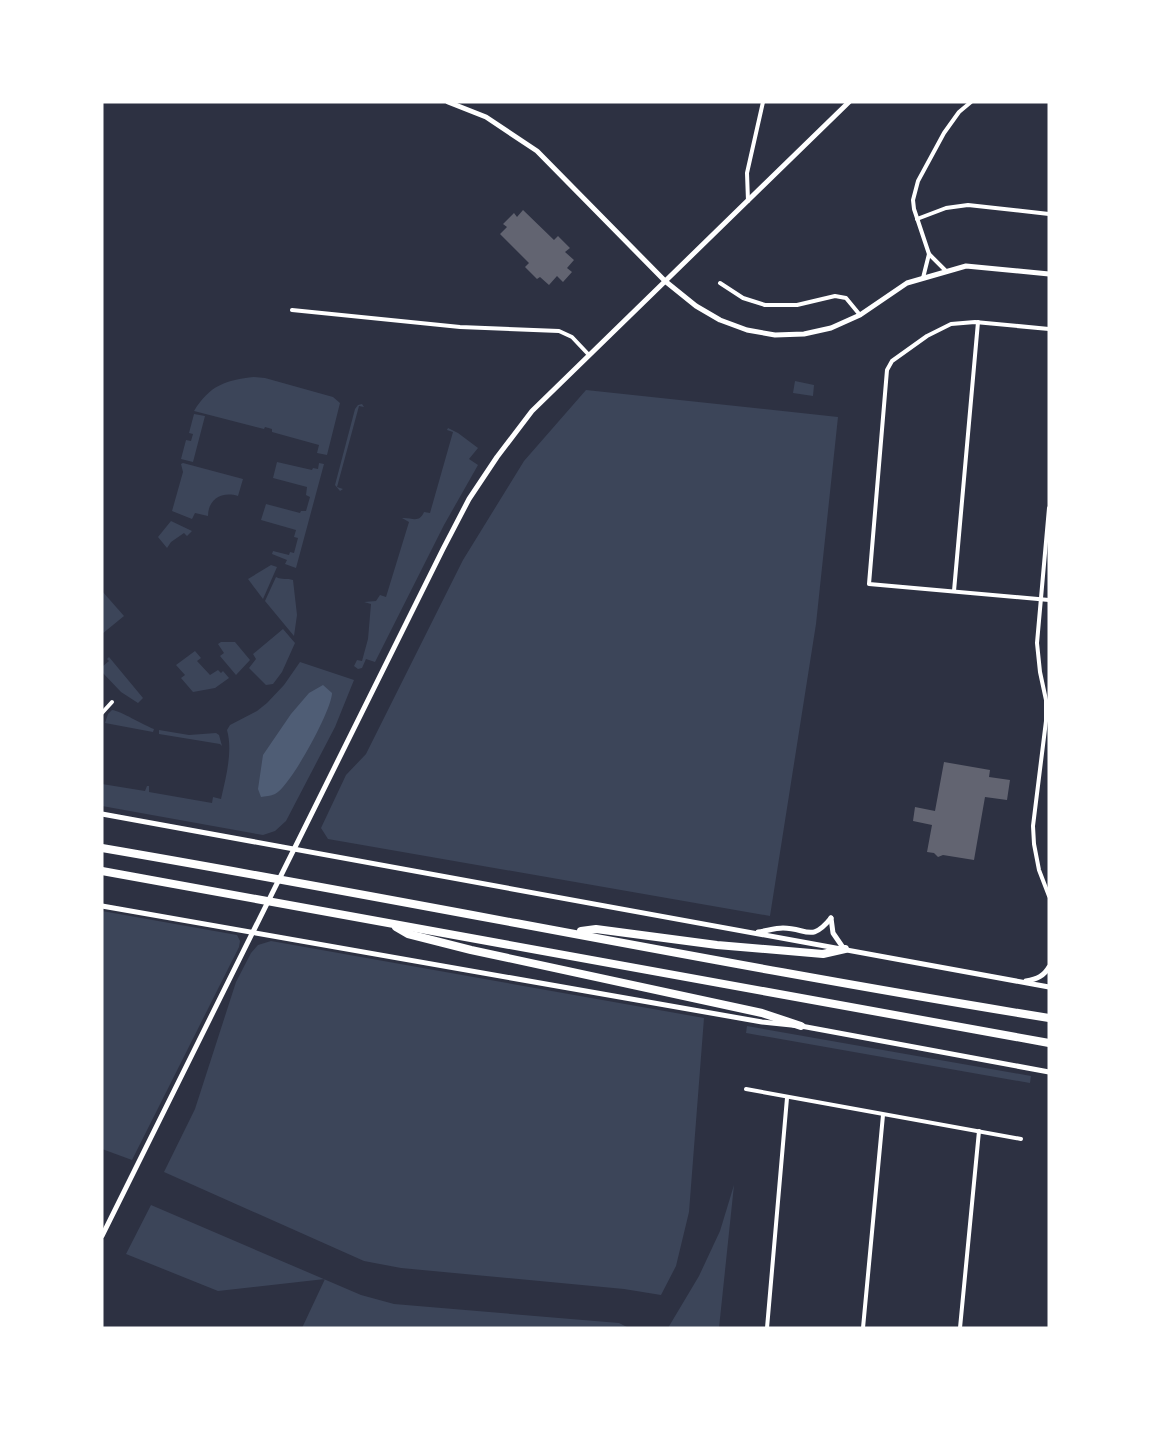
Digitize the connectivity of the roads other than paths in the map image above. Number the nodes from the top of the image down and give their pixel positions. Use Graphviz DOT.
graph roads {
  1 [pos="448,102"];
  2 [pos="763,102"];
  3 [pos="849,102"];
  4 [pos="971,102"];
  5 [pos="748,201"];
  6 [pos="1049,214"];
  7 [pos="917,219"];
  8 [pos="929,254"];
  9 [pos="946,271"];
  10 [pos="1049,274"];
  11 [pos="923,278"];
  12 [pos="665,281"];
  13 [pos="720,283"];
  14 [pos="292,310"];
  15 [pos="860,315"];
  16 [pos="978,322"];
  17 [pos="1049,329"];
  18 [pos="589,355"];
  19 [pos="1049,508"];
  20 [pos="954,591"];
  21 [pos="1041,599"];
  22 [pos="1049,600"];
  23 [pos="112,702"];
  24 [pos="102,713"];
  25 [pos="102,814"];
  26 [pos="102,848"];
  27 [pos="293,850"];
  28 [pos="102,871"];
  29 [pos="1049,896"];
  30 [pos="102,906"];
  31 [pos="387,923"];
  32 [pos="254,932"];
  33 [pos="573,933"];
  34 [pos="752,933"];
  35 [pos="845,950"];
  36 [pos="1049,966"];
  37 [pos="1014,981"];
  38 [pos="1049,987"];
  39 [pos="1049,1018"];
  40 [pos="801,1026"];
  41 [pos="1049,1042"];
  42 [pos="1049,1072"];
  43 [pos="746,1089"];
  44 [pos="787,1098"];
  45 [pos="883,1115"];
  46 [pos="979,1131"];
  47 [pos="1021,1139"];
  48 [pos="102,1236"];
  49 [pos="767,1328"];
  50 [pos="863,1328"];
  51 [pos="960,1328"];
  1 -- 12 [label="main road"];
  2 -- 5 [label="street"];
  3 -- 5 [label="main road"];
  4 -- 7 [label="street"];
  5 -- 12 [label="main road"];
  6 -- 7 [label="street"];
  7 -- 8 [label="street"];
  8 -- 9 [label="street"];
  8 -- 11 [label="street"];
  9 -- 10 [label="main road"];
  9 -- 11 [label="main road"];
  11 -- 15 [label="main road"];
  12 -- 15 [label="main road"];
  12 -- 18 [label="main road"];
  13 -- 15 [label="street"];
  14 -- 18 [label="street"];
  16 -- 17 [label="street"];
  16 -- 20 [label="street"];
  16 -- 20 [label="street"];
  18 -- 27 [label="main road"];
  19 -- 21 [label="street"];
  20 -- 21 [label="street"];
  21 -- 22 [label="street"];
  21 -- 29 [label="street"];
  23 -- 24 [label="street"];
  25 -- 27 [label="main road"];
  26 -- 33 [label="highway"];
  27 -- 32 [label="main road"];
  27 -- 34 [label="main road"];
  28 -- 31 [label="highway"];
  30 -- 32 [label="main road"];
  31 -- 40 [label="highway"];
  31 -- 41 [label="highway"];
  32 -- 40 [label="main road"];
  32 -- 48 [label="main road"];
  33 -- 35 [label="highway"];
  33 -- 39 [label="highway"];
  34 -- 35 [label="main road"];
  34 -- 35 [label="main road"];
  35 -- 37 [label="main road"];
  36 -- 37 [label="main road"];
  37 -- 38 [label="main road"];
  40 -- 42 [label="main road"];
  43 -- 44 [label="street"];
  44 -- 45 [label="street"];
  44 -- 49 [label="street"];
  45 -- 46 [label="street"];
  45 -- 50 [label="street"];
  46 -- 47 [label="street"];
  46 -- 51 [label="street"];
}
